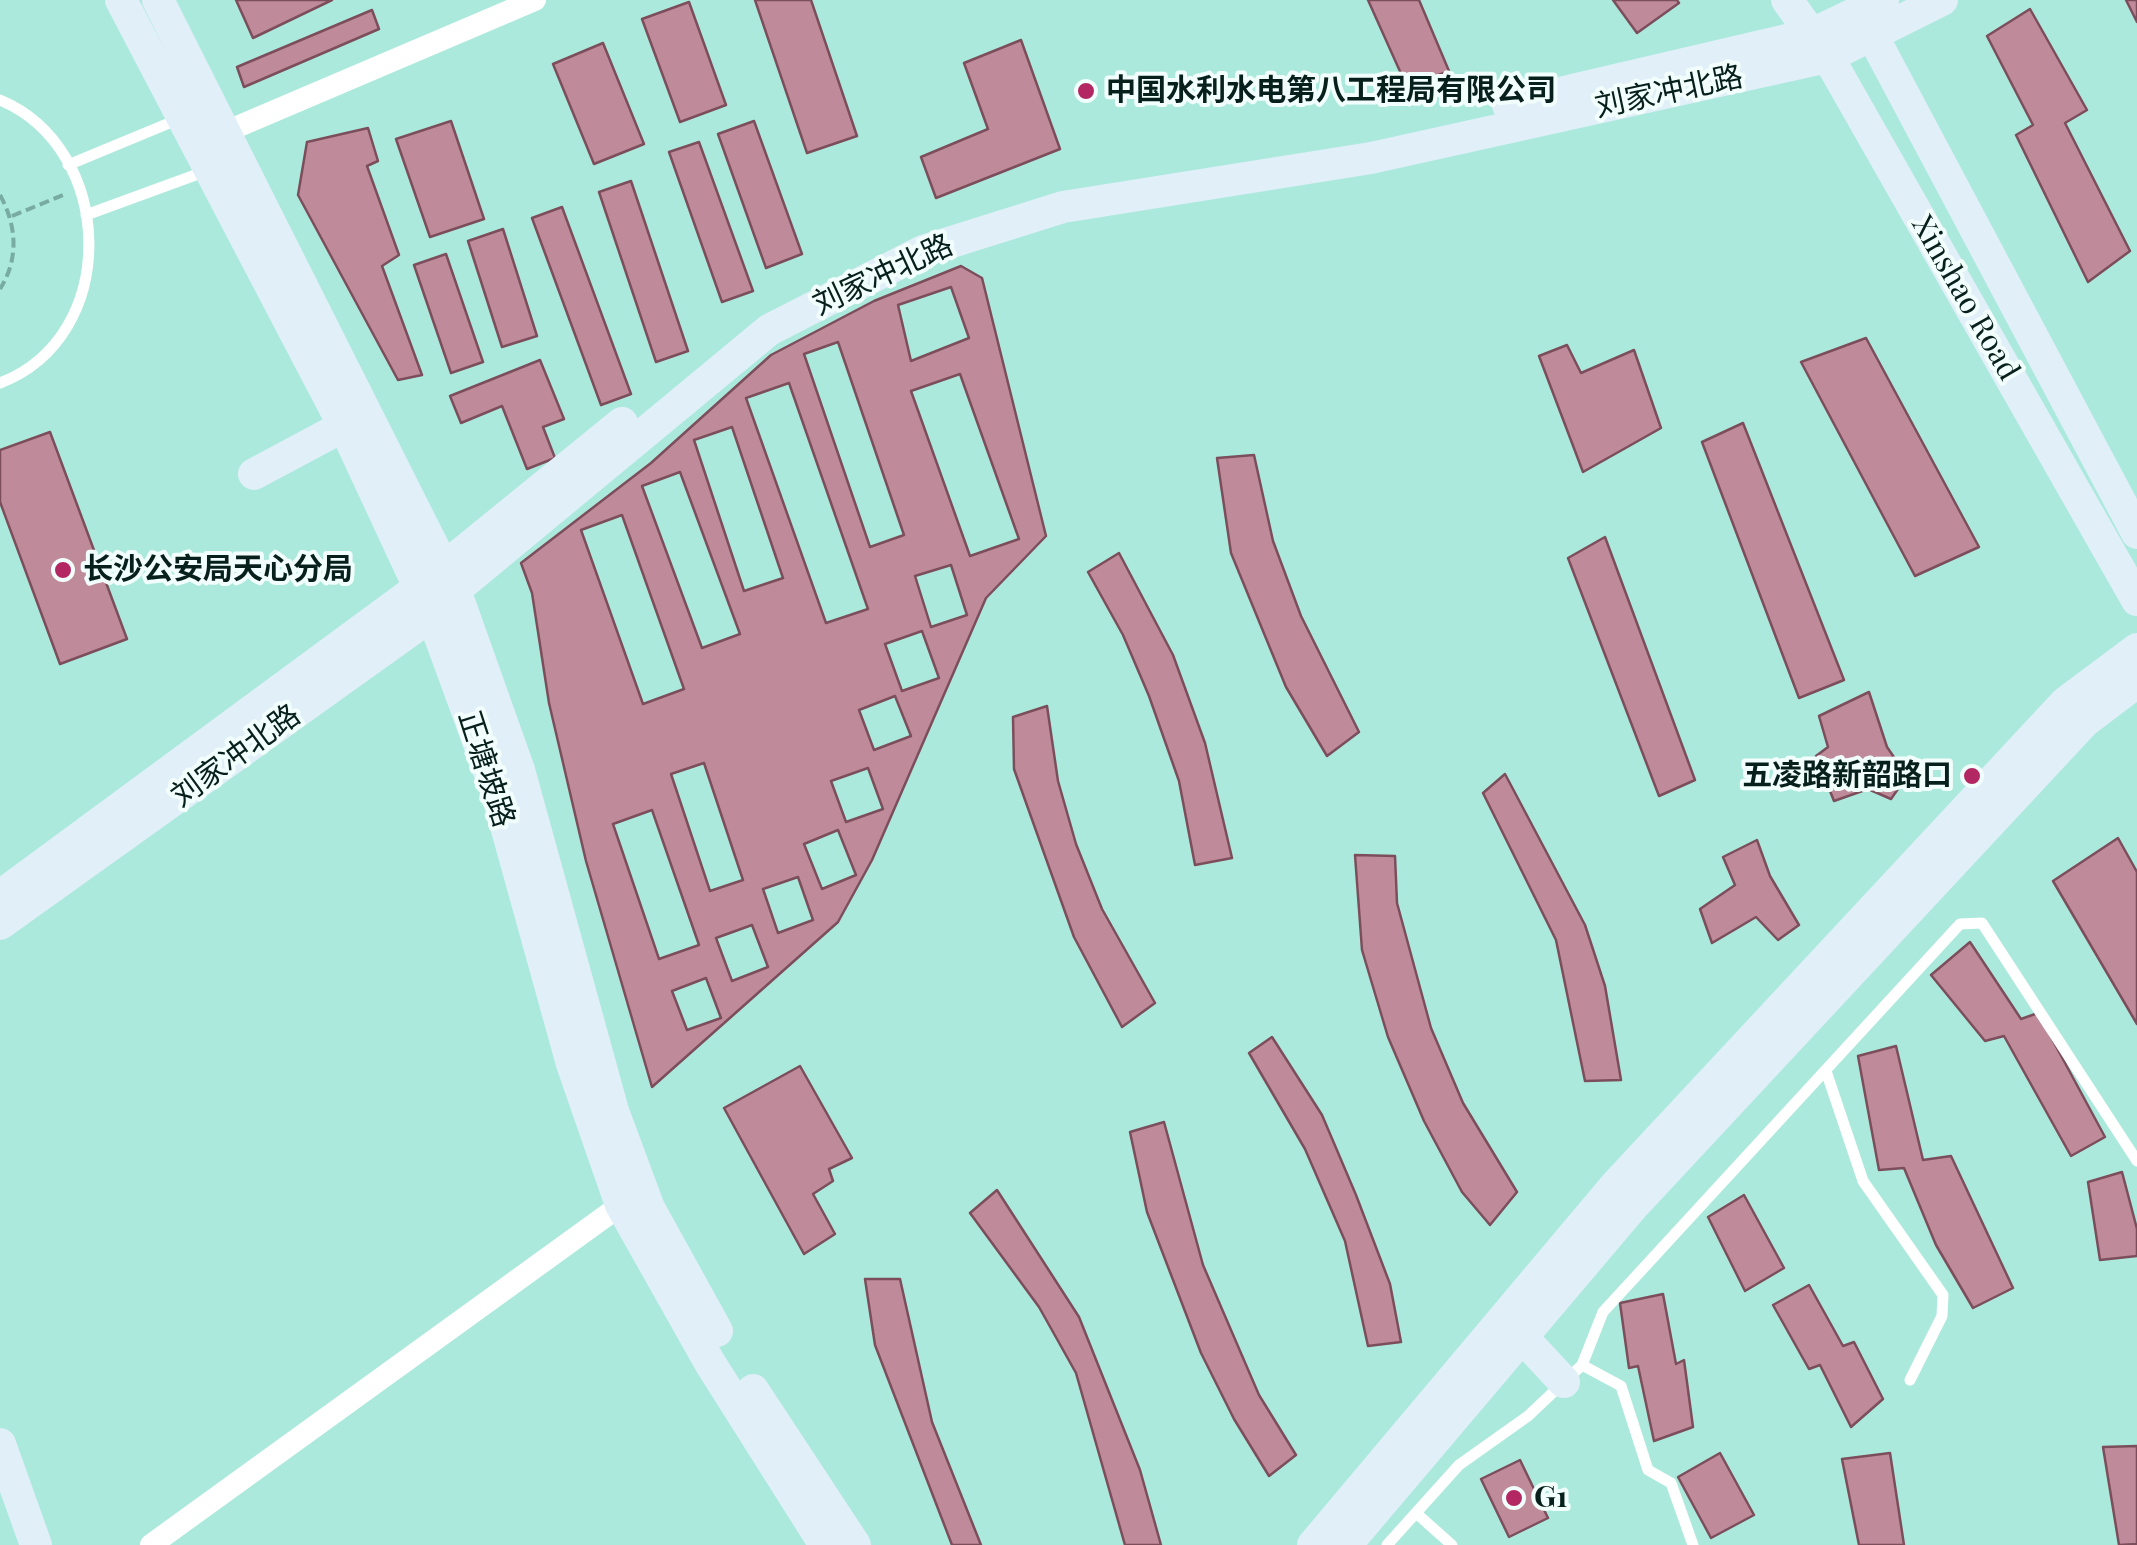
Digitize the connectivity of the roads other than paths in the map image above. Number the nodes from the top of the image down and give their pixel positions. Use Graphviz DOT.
graph roads {
  1 [pos="121,0"];
  2 [pos="158,0"];
  3 [pos="535,0"];
  4 [pos="1787,0"];
  5 [pos="1942,0"];
  6 [pos="1866,11"];
  7 [pos="1820,46"];
  8 [pos="0,100"];
  9 [pos="204,141"];
  10 [pos="68,164"];
  11 [pos="86,215"];
  12 [pos="0,383"];
  13 [pos="344,426"];
  14 [pos="254,474"];
  15 [pos="2137,533"];
  16 [pos="438,590"];
  17 [pos="2137,600"];
  18 [pos="2137,649"];
  19 [pos="2137,682"];
  20 [pos="0,896"];
  21 [pos="0,924"];
  22 [pos="1826,1071"];
  23 [pos="2137,1161"];
  24 [pos="621,1206"];
  25 [pos="1514,1328"];
  26 [pos="1573,1374"];
  27 [pos="1910,1380"];
  28 [pos="0,1444"];
  29 [pos="1416,1512"];
  30 [pos="830,1544"];
  31 [pos="36,1545"];
  32 [pos="151,1545"];
  33 [pos="1313,1545"];
  34 [pos="1346,1545"];
  35 [pos="1386,1545"];
  36 [pos="1452,1545"];
  37 [pos="1692,1545"];
  1 -- 9 [label="street, 正塘坡路"];
  2 -- 9 [label="street, 正塘坡路"];
  3 -- 9 [label="street"];
  4 -- 7 [label="street, Xinshao Road"];
  5 -- 6 [label="street, 刘家冲北路"];
  6 -- 7 [label="street, 刘家冲北路"];
  6 -- 15 [label="street, Xinshao Road"];
  7 -- 16 [label="street, 刘家冲北路"];
  7 -- 17 [label="street, Xinshao Road"];
  8 -- 10 [label="lane"];
  9 -- 10 [label="lane"];
  9 -- 11 [label="lane"];
  9 -- 13 [label="street, 正塘坡路"];
  9 -- 16 [label="street, 正塘坡路"];
  10 -- 11 [label="lane"];
  11 -- 12 [label="lane"];
  13 -- 14 [label="street"];
  13 -- 16 [label="street, 正塘坡路"];
  16 -- 20 [label="street, 刘家冲北路"];
  16 -- 21 [label="street, 刘家冲北路"];
  16 -- 24 [label="street, 正塘坡路"];
  16 -- 30 [label="street, 正塘坡路"];
  18 -- 25 [label="street"];
  19 -- 25 [label="street"];
  22 -- 23 [label="lane"];
  22 -- 26 [label="lane"];
  22 -- 27 [label="lane"];
  24 -- 30 [label="street, 正塘坡路"];
  24 -- 32 [label="street"];
  25 -- 26 [label="street"];
  25 -- 33 [label="street"];
  25 -- 34 [label="street"];
  26 -- 29 [label="lane"];
  26 -- 37 [label="lane"];
  28 -- 31 [label="street"];
  29 -- 35 [label="lane"];
  29 -- 36 [label="lane"];
}
